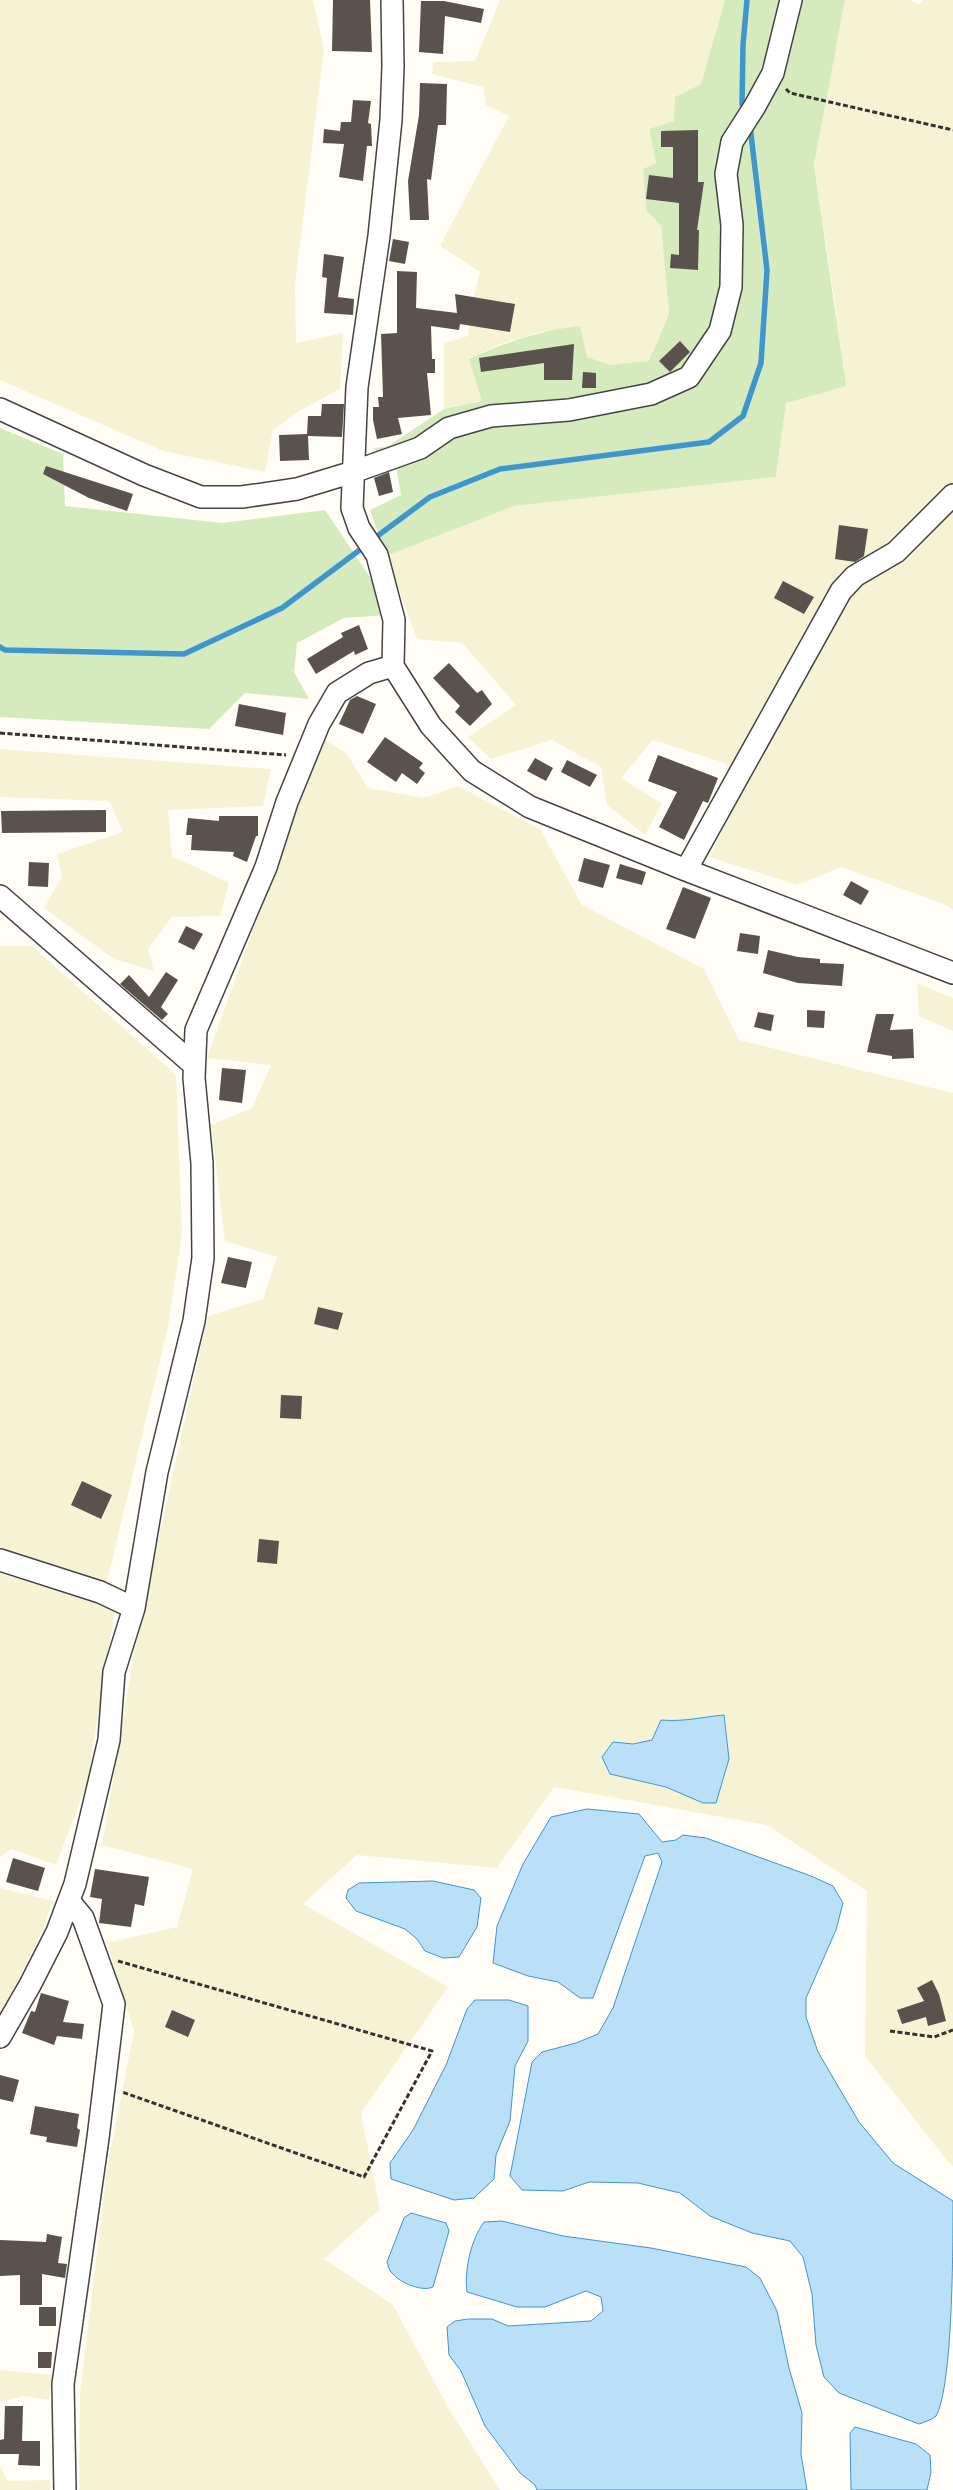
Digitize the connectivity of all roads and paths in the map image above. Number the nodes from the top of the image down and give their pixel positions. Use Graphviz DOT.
graph roads {
  1 [pos="392,0"];
  2 [pos="791,0"];
  3 [pos="772,73"];
  4 [pos="953,130"];
  5 [pos="0,409"];
  6 [pos="353,472"];
  7 [pos="953,495"];
  8 [pos="393,666"];
  9 [pos="0,733"];
  10 [pos="306,756"];
  11 [pos="686,870"];
  12 [pos="0,896"];
  13 [pos="953,973"];
  14 [pos="194,1065"];
  15 [pos="0,1560"];
  16 [pos="134,1608"];
  17 [pos="69,1901"];
  18 [pos="96,1954"];
  19 [pos="953,2030"];
  20 [pos="890,2031"];
  21 [pos="0,2037"];
  22 [pos="104,2085"];
  23 [pos="64,2490"];
  1 -- 6 [label="street"];
  2 -- 3 [label="street"];
  3 -- 4 [label="path"];
  3 -- 6 [label="street"];
  5 -- 6 [label="street"];
  6 -- 8 [label="street"];
  7 -- 11 [label="street"];
  8 -- 10 [label="street"];
  8 -- 11 [label="street"];
  9 -- 10 [label="path"];
  10 -- 14 [label="street"];
  11 -- 13 [label="street"];
  12 -- 14 [label="street"];
  14 -- 16 [label="street"];
  15 -- 16 [label="street"];
  16 -- 17 [label="street"];
  17 -- 18 [label="street"];
  17 -- 21 [label="street"];
  18 -- 22 [label="street"];
  18 -- 22 [label="path"];
  19 -- 20 [label="path"];
  22 -- 23 [label="street"];
}
